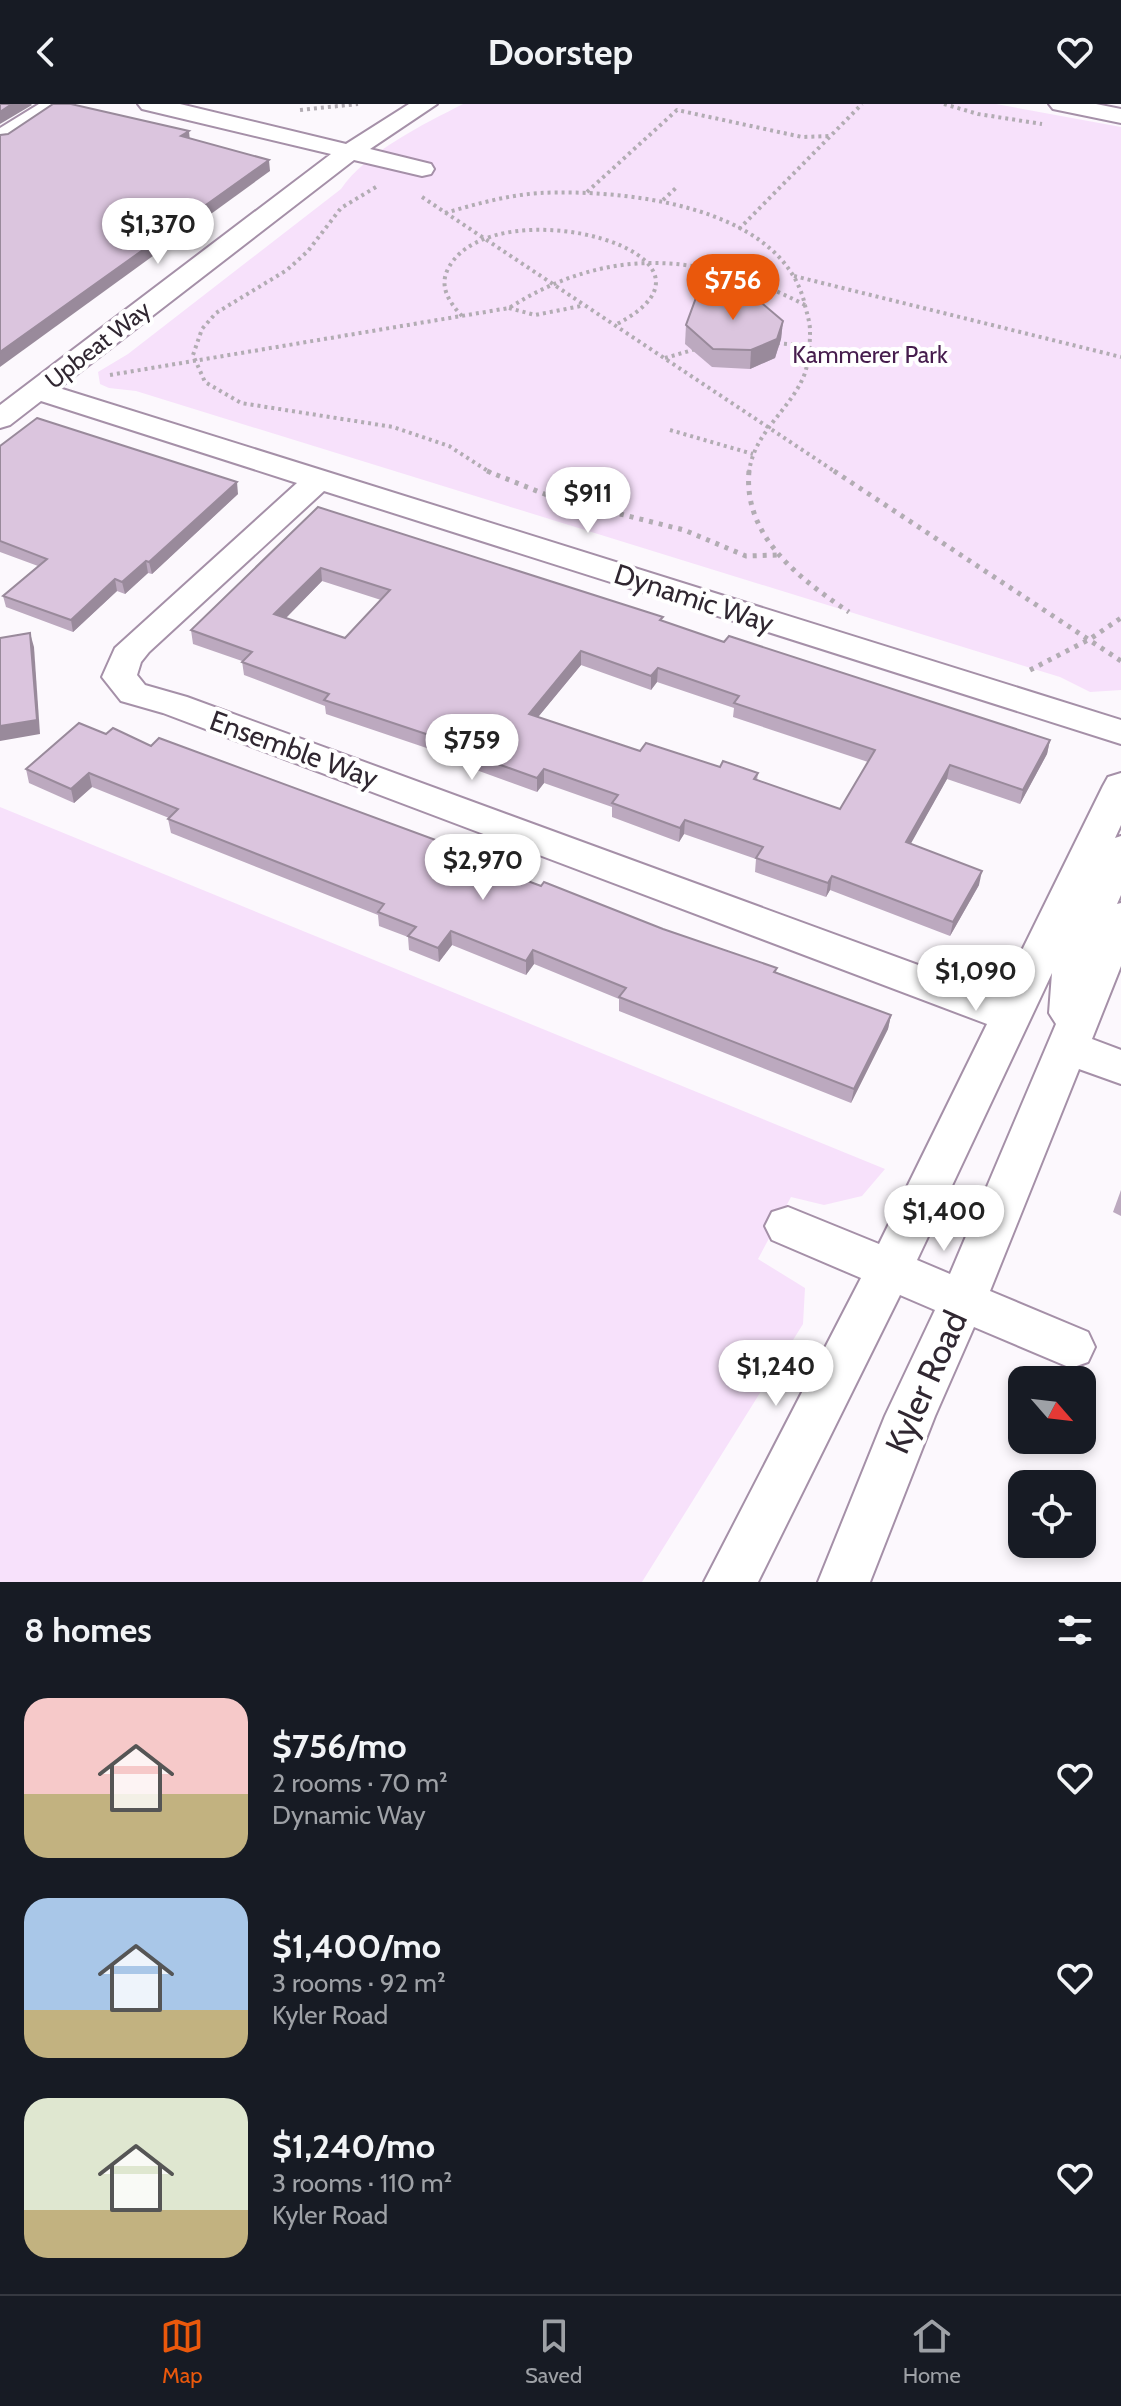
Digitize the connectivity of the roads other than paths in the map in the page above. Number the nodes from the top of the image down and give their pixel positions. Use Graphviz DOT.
graph roads {
  1 [pos="55,104"];
  2 [pos="150,104"];
  3 [pos="425,104"];
  4 [pos="1061,104"];
  5 [pos="1121,116"];
  6 [pos="0,138"];
  7 [pos="348,153"];
  8 [pos="422,169"];
  9 [pos="38,391"];
  10 [pos="0,419"];
  11 [pos="319,479"];
  12 [pos="1121,732"];
  13 [pos="1121,786"];
  14 [pos="1121,850"];
  15 [pos="1121,917"];
  16 [pos="1011,1016"];
  17 [pos="1069,1039"];
  18 [pos="1121,1067"];
  19 [pos="788,1226"];
  20 [pos="890,1269"];
  21 [pos="963,1300"];
  22 [pos="1071,1347"];
  23 [pos="730,1582"];
  24 [pos="844,1582"];
  1 -- 6 [label="street"];
  2 -- 7 [label="street"];
  3 -- 7 [label="street, Upbeat Way"];
  4 -- 5 [label="street"];
  7 -- 8 [label="street"];
  7 -- 9 [label="street, Upbeat Way"];
  9 -- 10 [label="street, Upbeat Way"];
  9 -- 11 [label="street, Dynamic Way"];
  11 -- 12 [label="street, Dynamic Way"];
  11 -- 16 [label="street, Ensemble Way"];
  13 -- 16 [label="street"];
  14 -- 17 [label="street"];
  15 -- 17 [label="street, Kyler Road"];
  16 -- 20 [label="street"];
  17 -- 18 [label="street"];
  17 -- 21 [label="street, Kyler Road"];
  19 -- 20 [label="street"];
  20 -- 21 [label="street"];
  20 -- 23 [label="street"];
  21 -- 22 [label="street"];
  21 -- 24 [label="street, Kyler Road"];
}
